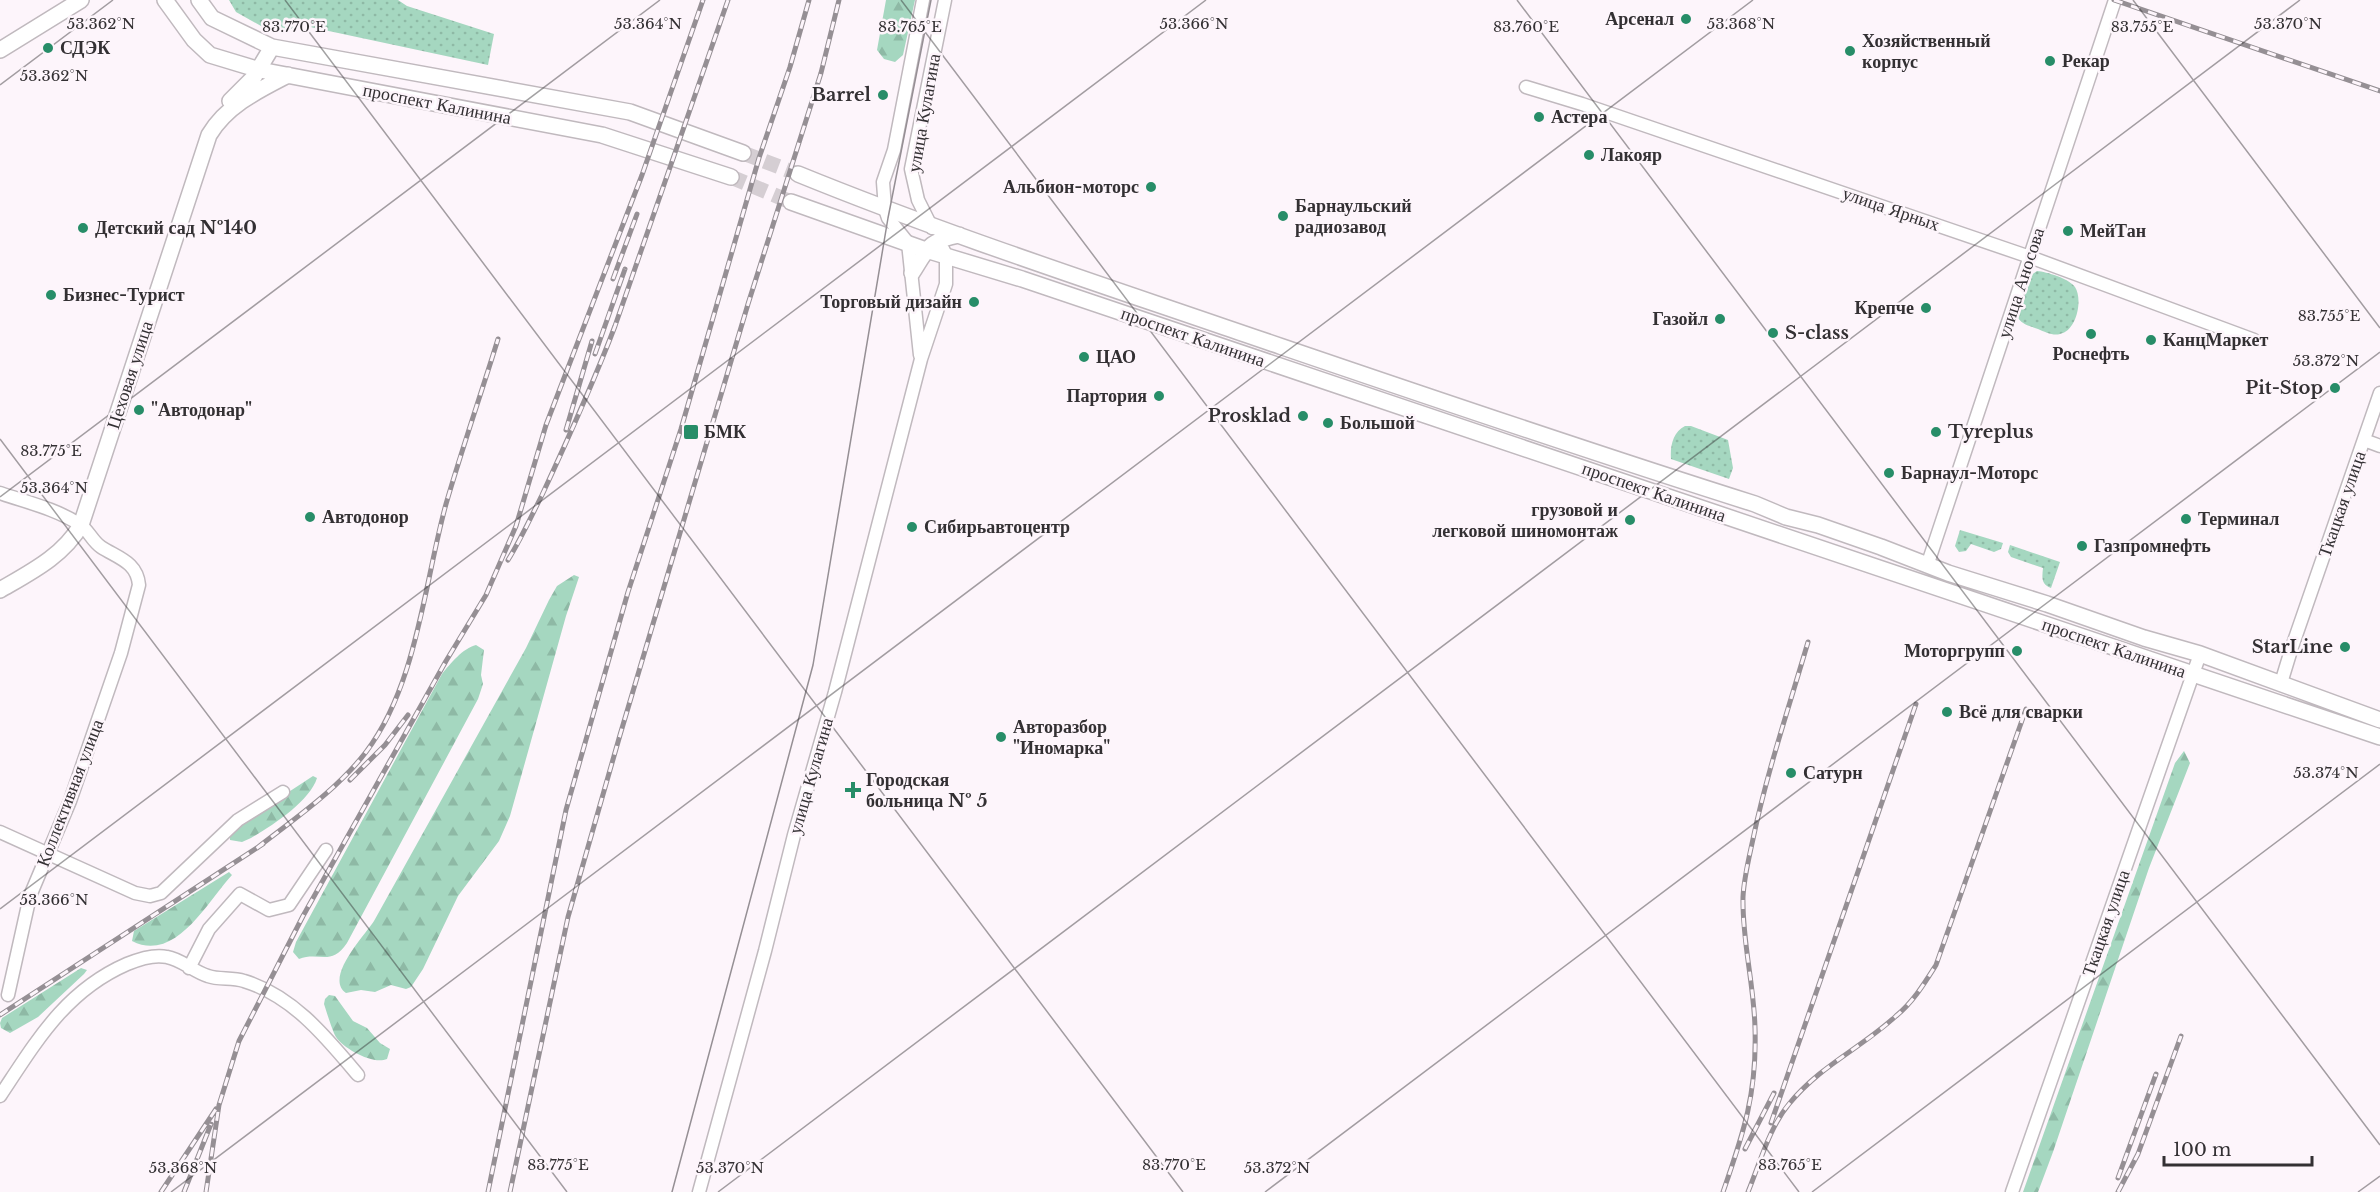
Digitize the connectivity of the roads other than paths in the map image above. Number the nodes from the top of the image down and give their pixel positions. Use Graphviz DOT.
graph roads {
  1 [pos="81,0"];
  2 [pos="165,0"];
  3 [pos="199,0"];
  4 [pos="923,0"];
  5 [pos="945,0"];
  6 [pos="2115,0"];
  7 [pos="272,47"];
  8 [pos="0,50"];
  9 [pos="296,51"];
  10 [pos="260,70"];
  11 [pos="288,75"];
  12 [pos="1526,87"];
  13 [pos="215,124"];
  14 [pos="743,153"];
  15 [pos="798,174"];
  16 [pos="731,177"];
  17 [pos="791,202"];
  18 [pos="890,211"];
  19 [pos="929,224"];
  20 [pos="959,235"];
  21 [pos="938,239"];
  22 [pos="908,243"];
  23 [pos="926,250"];
  24 [pos="946,255"];
  25 [pos="2030,257"];
  26 [pos="912,273"];
  27 [pos="2254,340"];
  28 [pos="921,359"];
  29 [pos="2380,393"];
  30 [pos="2364,440"];
  31 [pos="2380,446"];
  32 [pos="0,493"];
  33 [pos="81,525"];
  34 [pos="1927,566"];
  35 [pos="1921,582"];
  36 [pos="0,590"];
  37 [pos="2200,654"];
  38 [pos="2192,675"];
  39 [pos="2282,683"];
  40 [pos="2273,701"];
  41 [pos="2380,720"];
  42 [pos="2380,737"];
  43 [pos="283,792"];
  44 [pos="0,832"];
  45 [pos="326,850"];
  46 [pos="47,854"];
  47 [pos="189,968"];
  48 [pos="8,995"];
  49 [pos="358,1075"];
  50 [pos="0,1096"];
  51 [pos="699,1192"];
  52 [pos="2012,1192"];
  1 -- 8 [label="main road"];
  2 -- 10 [label="main road, проспект Калинина"];
  3 -- 7 [label="main road, проспект Калинина"];
  4 -- 18 [label="street, улица Кулагина"];
  5 -- 19 [label="street, улица Кулагина"];
  6 -- 25 [label="street, улица Аносова"];
  7 -- 9 [label="main road, проспект Калинина"];
  7 -- 10 [label="main road, Цеховая улица"];
  9 -- 11 [label="main road"];
  9 -- 14 [label="main road, проспект Калинина"];
  10 -- 11 [label="main road, проспект Калинина"];
  10 -- 13 [label="main road, Цеховая улица"];
  11 -- 13 [label="main road, Цеховая улица"];
  11 -- 16 [label="main road, проспект Калинина"];
  12 -- 25 [label="street, улица Ярных"];
  13 -- 33 [label="main road, Цеховая улица"];
  15 -- 18 [label="main road"];
  17 -- 22 [label="main road, проспект Калинина"];
  18 -- 19 [label="main road, проспект Калинина"];
  18 -- 22 [label="street"];
  19 -- 20 [label="main road, проспект Калинина"];
  19 -- 21 [label="street, улица Кулагина"];
  20 -- 21 [label="main road, проспект Калинина"];
  20 -- 34 [label="main road, проспект Калинина"];
  21 -- 23 [label="main road"];
  21 -- 24 [label="street, улица Кулагина"];
  22 -- 23 [label="main road, проспект Калинина"];
  22 -- 26 [label="street, улица Кулагина"];
  23 -- 24 [label="main road, проспект Калинина"];
  23 -- 26 [label="main road"];
  24 -- 28 [label="street, улица Кулагина"];
  24 -- 35 [label="main road, проспект Калинина"];
  25 -- 27 [label="street, улица Ярных"];
  25 -- 34 [label="street, улица Аносова"];
  26 -- 28 [label="street, улица Кулагина"];
  28 -- 51 [label="street, улица Кулагина"];
  29 -- 30 [label="street, Ткацкая улица"];
  30 -- 31 [label="street"];
  30 -- 39 [label="street, Ткацкая улица"];
  32 -- 33 [label="street"];
  33 -- 36 [label="main road, Цеховая улица"];
  33 -- 46 [label="street, Коллективная улица"];
  34 -- 35 [label="main road"];
  34 -- 37 [label="main road, проспект Калинина"];
  35 -- 38 [label="main road, проспект Калинина"];
  37 -- 38 [label="street, Ткацкая улица"];
  37 -- 39 [label="main road, проспект Калинина"];
  38 -- 40 [label="main road, проспект Калинина"];
  38 -- 52 [label="street, Ткацкая улица"];
  39 -- 40 [label="main road"];
  39 -- 41 [label="main road, проспект Калинина"];
  40 -- 42 [label="main road, проспект Калинина"];
  43 -- 46 [label="street"];
  44 -- 46 [label="street"];
  45 -- 47 [label="street"];
  46 -- 48 [label="street, Коллективная улица"];
  47 -- 49 [label="street"];
  47 -- 50 [label="street"];
}
